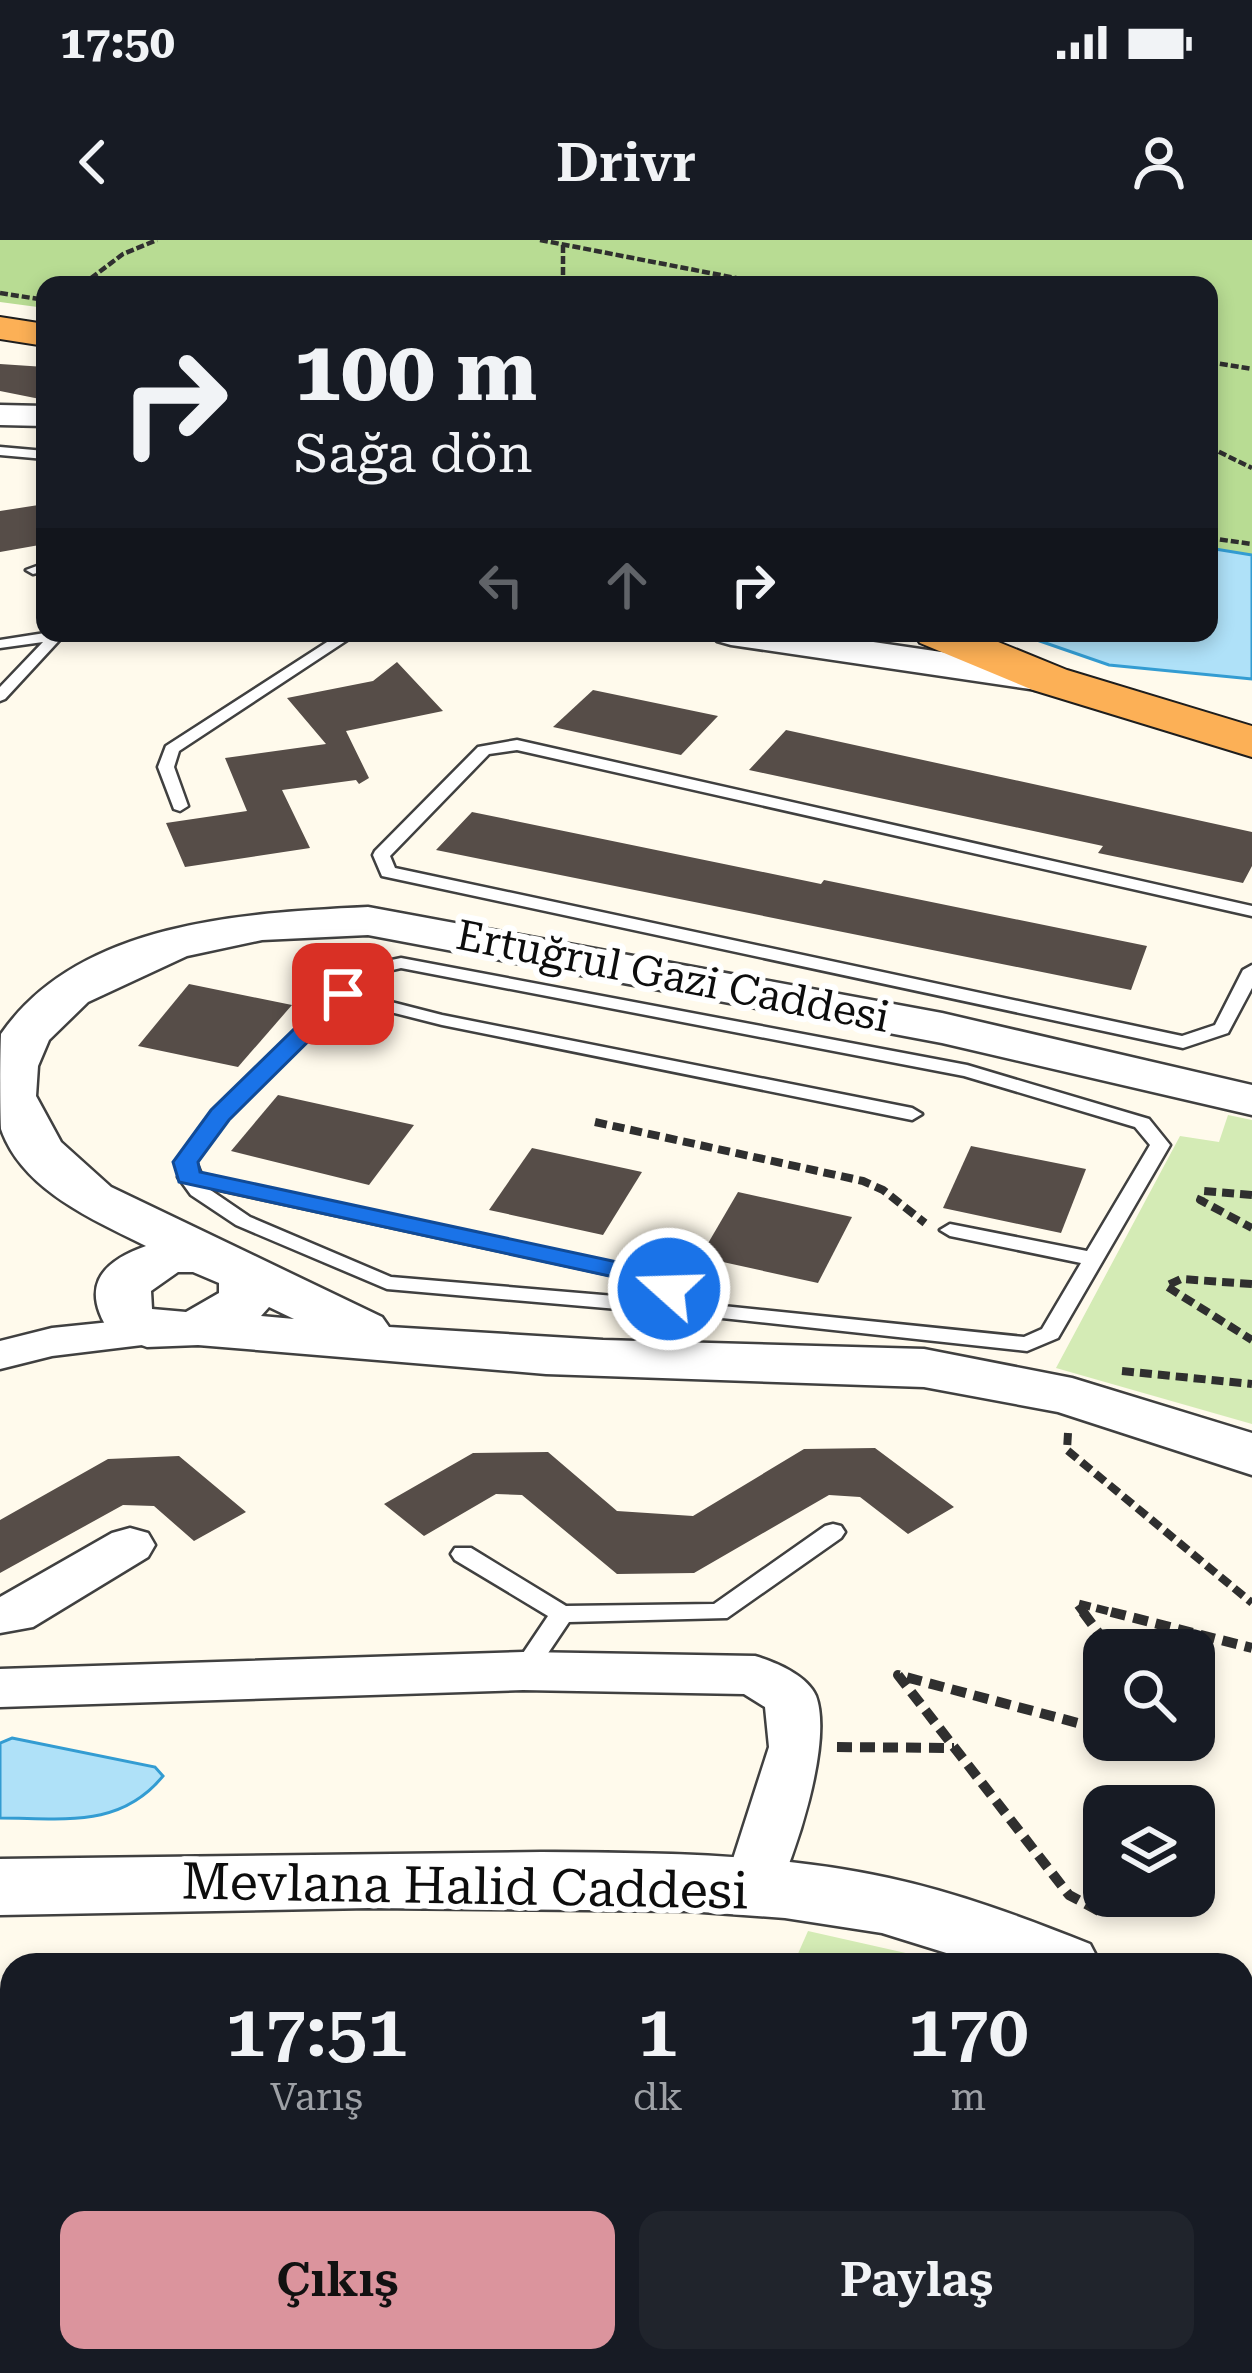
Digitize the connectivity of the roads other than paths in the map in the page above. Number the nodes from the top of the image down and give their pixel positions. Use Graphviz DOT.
graph roads {
  1 [pos="0,318"];
  2 [pos="36,323"];
  3 [pos="0,328"];
  4 [pos="36,333"];
  5 [pos="0,451"];
  6 [pos="36,454"];
  7 [pos="36,638"];
  8 [pos="51,642"];
  9 [pos="337,642"];
  10 [pos="809,642"];
  11 [pos="958,642"];
  12 [pos="1011,642"];
  13 [pos="0,644"];
  14 [pos="1103,678"];
  15 [pos="1050,680"];
  16 [pos="0,696"];
  17 [pos="1252,722"];
  18 [pos="1252,742"];
  19 [pos="180,806"];
  20 [pos="1252,910"];
  21 [pos="477,956"];
  22 [pos="1252,970"];
  23 [pos="343,994"];
  24 [pos="951,1011"];
  25 [pos="13,1037"];
  26 [pos="1252,1100"];
  27 [pos="912,1114"];
  28 [pos="188,1177"];
  29 [pos="92,1199"];
  30 [pos="950,1230"];
  31 [pos="1094,1259"];
  32 [pos="229,1265"];
  33 [pos="129,1279"];
  34 [pos="676,1308"];
  35 [pos="182,1330"];
  36 [pos="52,1342"];
  37 [pos="447,1354"];
  38 [pos="0,1355"];
  39 [pos="1252,1455"];
  40 [pos="833,1532"];
  41 [pos="130,1545"];
  42 [pos="463,1554"];
  43 [pos="0,1615"];
  44 [pos="562,1615"];
  45 [pos="523,1671"];
  46 [pos="0,1688"];
  47 [pos="0,1887"];
  48 [pos="752,1887"];
  49 [pos="1081,1938"];
  1 -- 2 [label="highway"];
  3 -- 4 [label="highway"];
  5 -- 6 [label="lane"];
  7 -- 13 [label="lane"];
  8 -- 16 [label="lane"];
  9 -- 19 [label="lane"];
  10 -- 15 [label="street"];
  11 -- 15 [label="highway"];
  12 -- 14 [label="highway"];
  14 -- 15 [label="highway"];
  14 -- 17 [label="highway"];
  15 -- 18 [label="highway"];
  20 -- 24 [label="lane"];
  21 -- 23 [label="lane"];
  21 -- 24 [label="street, Ertuğrul Gazi Caddesi"];
  21 -- 25 [label="street, Ertuğrul Gazi Caddesi"];
  21 -- 31 [label="lane"];
  22 -- 24 [label="lane"];
  23 -- 27 [label="lane"];
  23 -- 28 [label="lane"];
  24 -- 26 [label="street, Ertuğrul Gazi Caddesi"];
  25 -- 29 [label="street, Ertuğrul Gazi Caddesi"];
  28 -- 34 [label="lane"];
  28 -- 34 [label="lane"];
  29 -- 32 [label="street, Ertuğrul Gazi Caddesi"];
  29 -- 33 [label="street, Ertuğrul Gazi Caddesi"];
  30 -- 31 [label="lane"];
  31 -- 34 [label="lane"];
  32 -- 33 [label="street"];
  32 -- 35 [label="street"];
  32 -- 37 [label="street, Ertuğrul Gazi Caddesi"];
  33 -- 35 [label="street, Ertuğrul Gazi Caddesi"];
  33 -- 36 [label="street"];
  35 -- 36 [label="street"];
  35 -- 37 [label="street"];
  36 -- 38 [label="street"];
  37 -- 39 [label="street"];
  40 -- 44 [label="lane"];
  41 -- 43 [label="street"];
  42 -- 44 [label="lane"];
  44 -- 45 [label="lane"];
  45 -- 46 [label="street"];
  45 -- 48 [label="street"];
  47 -- 48 [label="street, Mevlana Halid Caddesi"];
  48 -- 49 [label="street, Mevlana Halid Caddesi"];
}
